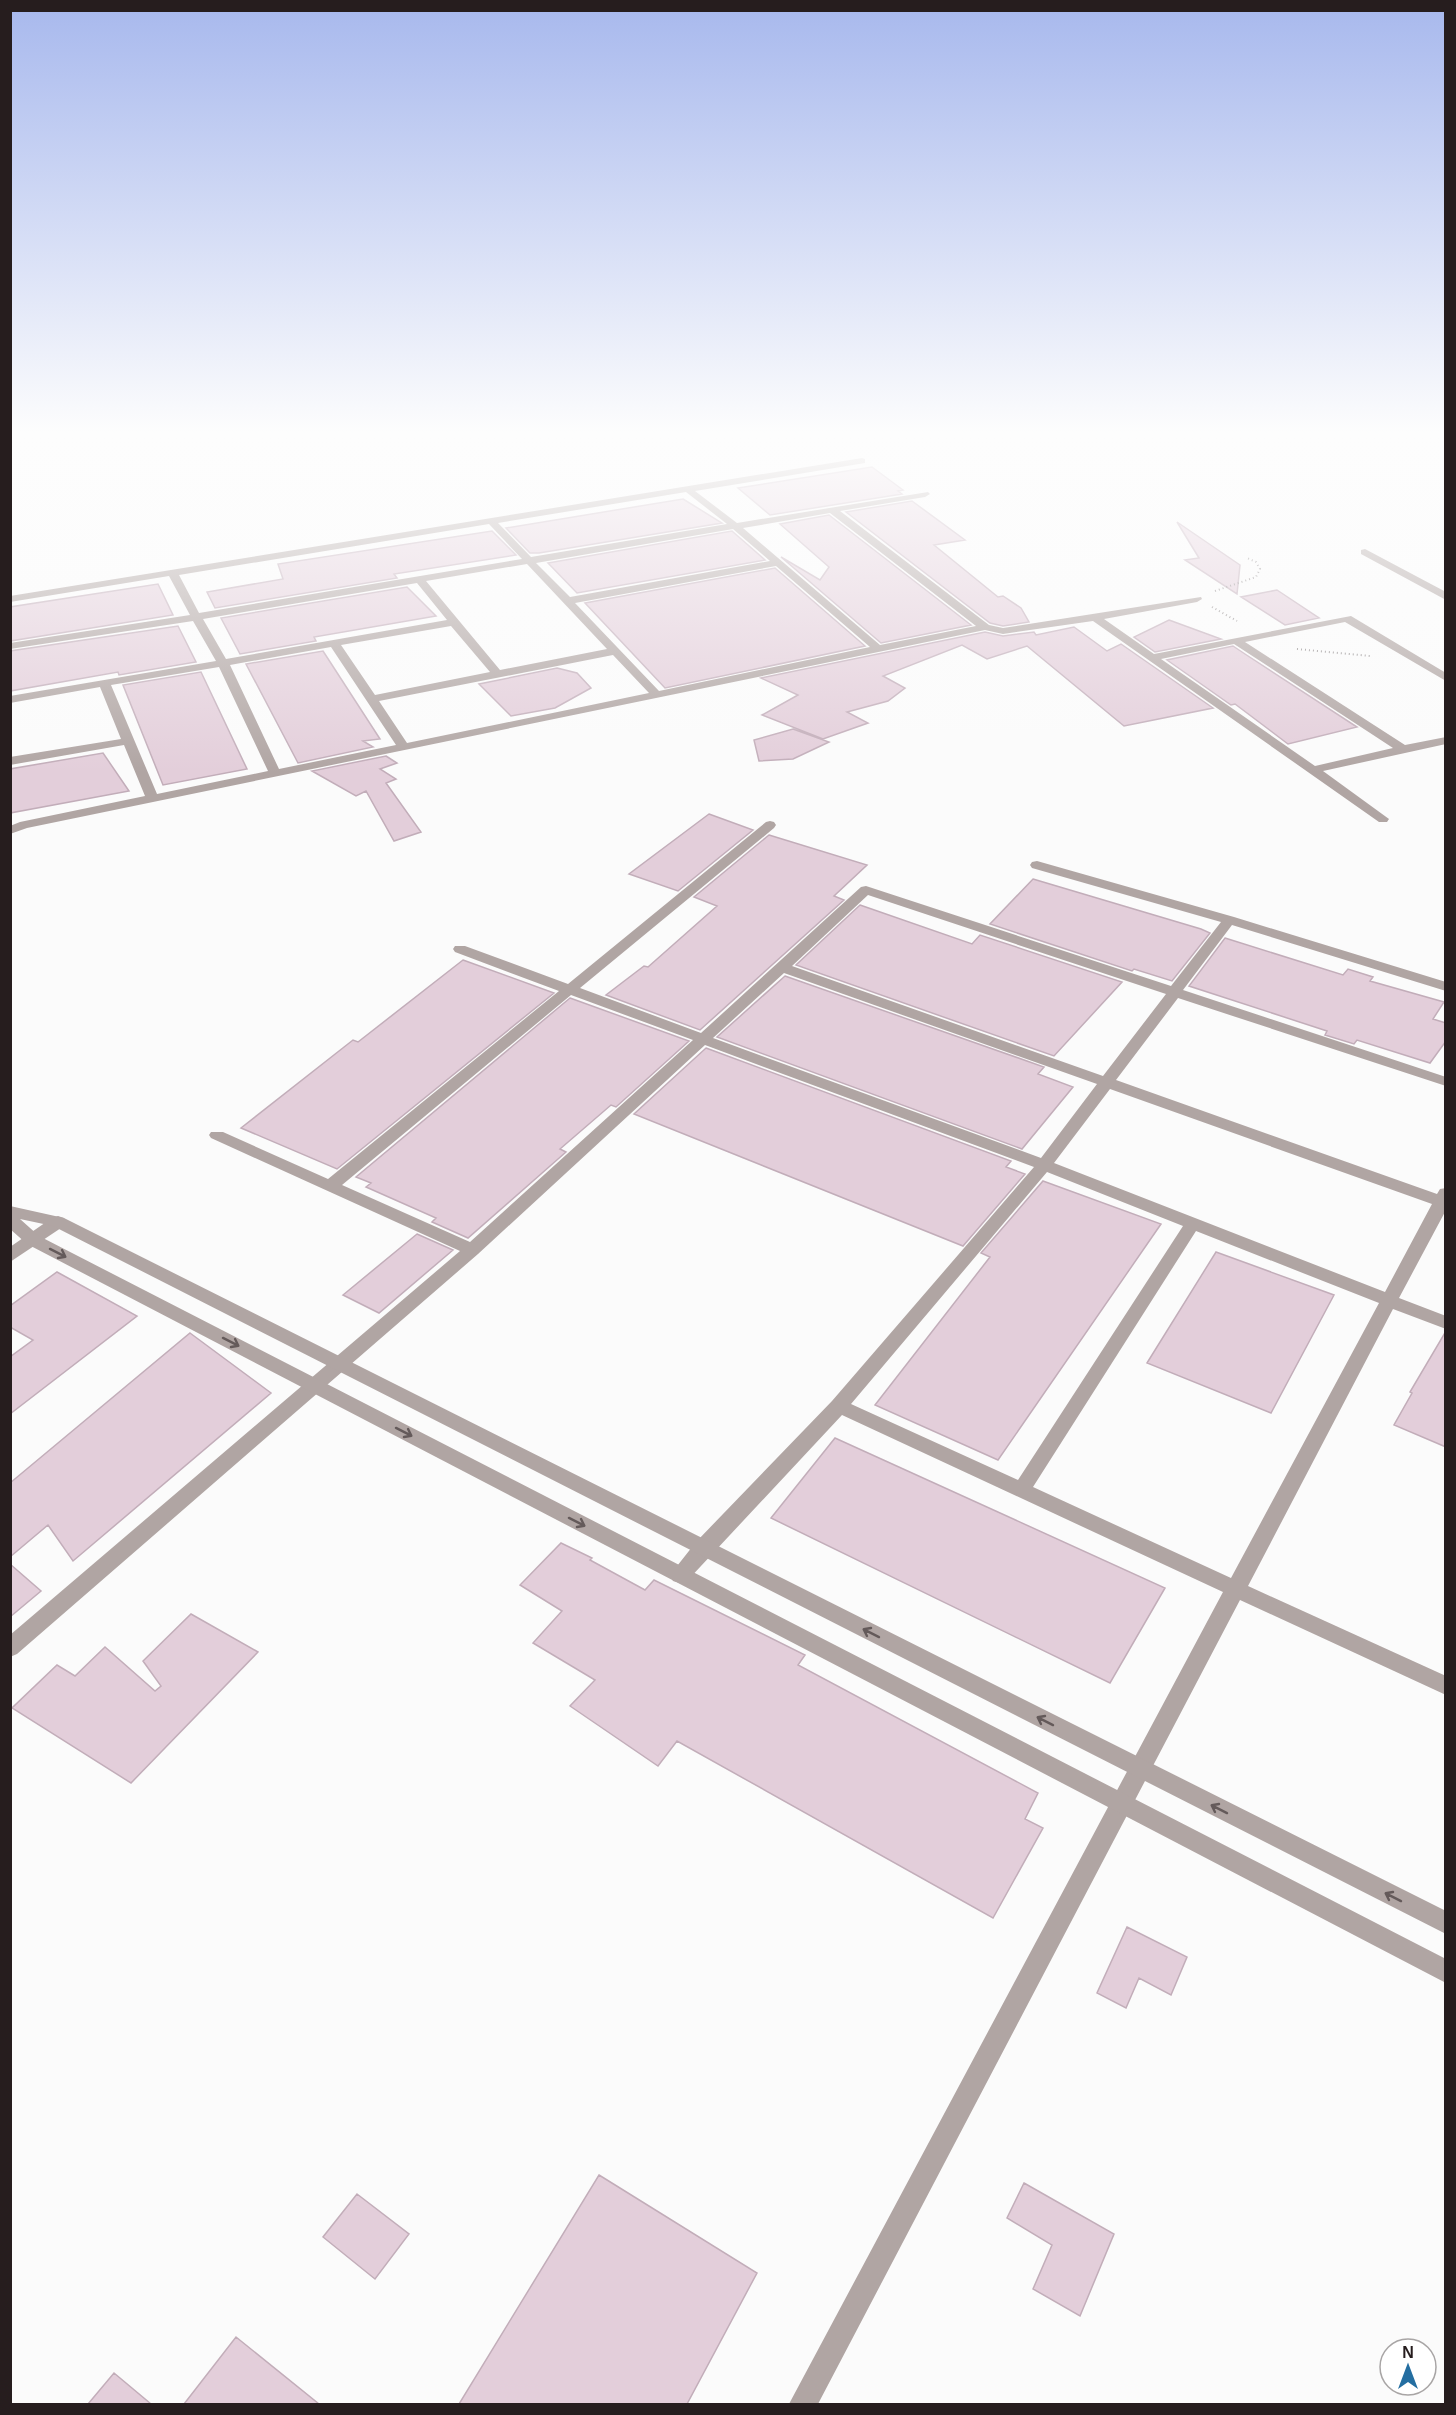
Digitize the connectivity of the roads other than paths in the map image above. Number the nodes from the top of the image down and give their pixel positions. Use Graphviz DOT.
graph roads {
  1 [pos="324,548"];
  2 [pos="517,548"];
  3 [pos="608,548"];
  4 [pos="760,548"];
  5 [pos="881,548"];
  6 [pos="1365,552"];
  7 [pos="530,561"];
  8 [pos="778,563"];
  9 [pos="172,572"];
  10 [pos="419,579"];
  11 [pos="1446,597"];
  12 [pos="10,599"];
  13 [pos="1197,599"];
  14 [pos="567,600"];
  15 [pos="196,617"];
  16 [pos="1095,618"];
  17 [pos="454,622"];
  18 [pos="985,627"];
  19 [pos="1235,640"];
  20 [pos="334,644"];
  21 [pos="10,646"];
  22 [pos="878,649"];
  23 [pos="615,651"];
  24 [pos="1151,658"];
  25 [pos="223,663"];
  26 [pos="497,674"];
  27 [pos="1446,678"];
  28 [pos="104,683"];
  29 [pos="657,695"];
  30 [pos="372,699"];
  31 [pos="10,700"];
  32 [pos="1446,740"];
  33 [pos="128,741"];
  34 [pos="404,747"];
  35 [pos="1403,749"];
  36 [pos="10,761"];
  37 [pos="1312,770"];
  38 [pos="275,773"];
  39 [pos="152,798"];
  40 [pos="1383,819"];
  41 [pos="770,825"];
  42 [pos="10,830"];
  43 [pos="1036,865"];
  44 [pos="1229,920"];
  45 [pos="460,949"];
  46 [pos="782,967"];
  47 [pos="1446,987"];
  48 [pos="570,990"];
  49 [pos="1175,992"];
  50 [pos="702,1040"];
  51 [pos="1107,1082"];
  52 [pos="1446,1082"];
  53 [pos="217,1135"];
  54 [pos="1044,1165"];
  55 [pos="330,1186"];
  56 [pos="1443,1197"];
  57 [pos="10,1210"];
  58 [pos="10,1219"];
  59 [pos="58,1222"];
  60 [pos="1193,1223"];
  61 [pos="33,1240"];
  62 [pos="472,1251"];
  63 [pos="10,1256"];
  64 [pos="1389,1301"];
  65 [pos="1446,1323"];
  66 [pos="339,1364"];
  67 [pos="314,1385"];
  68 [pos="839,1406"];
  69 [pos="1022,1489"];
  70 [pos="703,1548"];
  71 [pos="680,1575"];
  72 [pos="1237,1588"];
  73 [pos="10,1648"];
  74 [pos="1446,1686"];
  75 [pos="1140,1769"];
  76 [pos="1122,1804"];
  77 [pos="1446,1923"];
  78 [pos="1446,1972"];
  79 [pos="803,2404"];
  1 -- 9 [label="street"];
  2 -- 7 [label="street"];
  3 -- 7 [label="street"];
  4 -- 8 [label="street"];
  5 -- 18 [label="street"];
  6 -- 11 [label="street"];
  7 -- 10 [label="street"];
  7 -- 14 [label="street"];
  8 -- 14 [label="street"];
  8 -- 22 [label="street"];
  9 -- 12 [label="street"];
  9 -- 15 [label="street"];
  10 -- 15 [label="street"];
  10 -- 17 [label="street"];
  13 -- 16 [label="street"];
  14 -- 23 [label="street"];
  15 -- 21 [label="street"];
  15 -- 25 [label="street"];
  16 -- 18 [label="street"];
  16 -- 24 [label="street"];
  17 -- 20 [label="street"];
  17 -- 26 [label="street"];
  18 -- 22 [label="street"];
  19 -- 24 [label="street"];
  19 -- 27 [label="street"];
  19 -- 35 [label="street"];
  20 -- 25 [label="street"];
  20 -- 30 [label="street"];
  22 -- 29 [label="street"];
  23 -- 26 [label="street"];
  23 -- 29 [label="street"];
  24 -- 37 [label="street"];
  25 -- 28 [label="street"];
  25 -- 38 [label="street"];
  26 -- 30 [label="street"];
  28 -- 31 [label="street"];
  28 -- 33 [label="street"];
  29 -- 34 [label="street"];
  30 -- 34 [label="street"];
  32 -- 35 [label="street"];
  33 -- 36 [label="street"];
  33 -- 39 [label="street"];
  34 -- 38 [label="street"];
  35 -- 37 [label="street"];
  37 -- 40 [label="street"];
  38 -- 39 [label="street"];
  39 -- 42 [label="street"];
  41 -- 48 [label="street"];
  43 -- 44 [label="street"];
  44 -- 47 [label="street"];
  44 -- 49 [label="street"];
  45 -- 48 [label="street"];
  46 -- 49 [label="street"];
  46 -- 50 [label="street"];
  46 -- 51 [label="street"];
  48 -- 50 [label="street"];
  48 -- 55 [label="street"];
  49 -- 51 [label="street"];
  49 -- 52 [label="street"];
  50 -- 54 [label="street"];
  50 -- 62 [label="street"];
  51 -- 54 [label="street"];
  51 -- 56 [label="street"];
  53 -- 55 [label="street"];
  54 -- 60 [label="street"];
  54 -- 68 [label="street"];
  55 -- 62 [label="street"];
  56 -- 64 [label="street"];
  57 -- 59 [label="street"];
  58 -- 61 [label="street"];
  59 -- 61 [label="street"];
  59 -- 66 [label="street"];
  60 -- 64 [label="street"];
  60 -- 69 [label="street"];
  61 -- 63 [label="street"];
  61 -- 67 [label="street, one-way"];
  62 -- 66 [label="street"];
  64 -- 65 [label="street"];
  64 -- 72 [label="street"];
  66 -- 67 [label="street"];
  66 -- 70 [label="street"];
  67 -- 71 [label="street, one-way"];
  67 -- 73 [label="street"];
  68 -- 69 [label="street"];
  68 -- 70 [label="street"];
  69 -- 72 [label="street"];
  70 -- 71 [label="street"];
  75 -- 70 [label="street, one-way"];
  71 -- 76 [label="street"];
  72 -- 74 [label="street"];
  72 -- 75 [label="street"];
  75 -- 76 [label="street"];
  77 -- 75 [label="street, one-way"];
  76 -- 78 [label="street"];
  76 -- 79 [label="street"];
}
